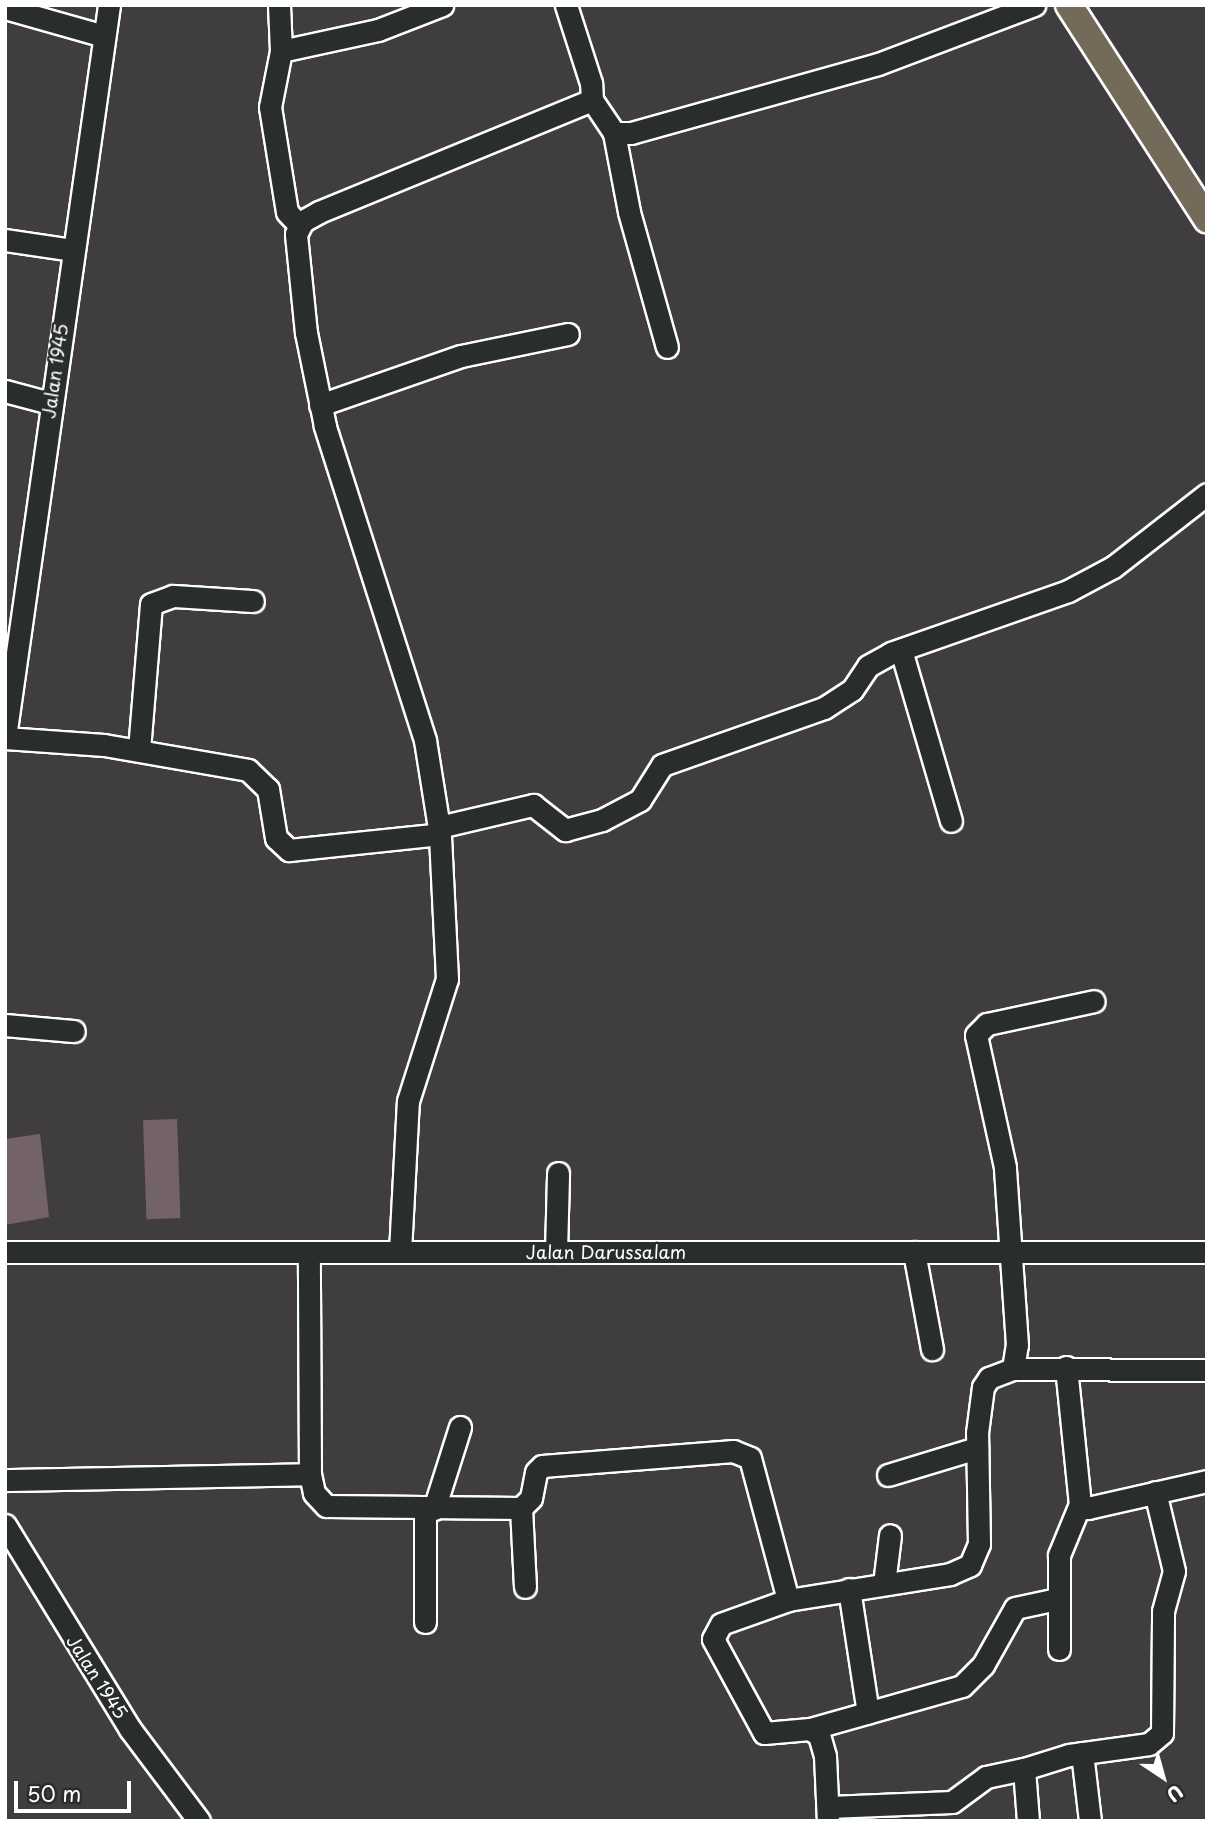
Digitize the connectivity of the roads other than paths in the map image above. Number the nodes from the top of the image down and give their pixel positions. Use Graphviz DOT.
graph roads {
  1 [pos="109,5"];
  2 [pos="279,5"];
  3 [pos="442,5"];
  4 [pos="566,5"];
  5 [pos="1034,5"];
  6 [pos="1069,5"];
  7 [pos="5,8"];
  8 [pos="104,36"];
  9 [pos="281,51"];
  10 [pos="592,100"];
  11 [pos="614,133"];
  12 [pos="1207,219"];
  13 [pos="299,225"];
  14 [pos="5,240"];
  15 [pos="73,250"];
  16 [pos="568,334"];
  17 [pos="667,347"];
  18 [pos="5,391"];
  19 [pos="50,403"];
  20 [pos="320,405"];
  21 [pos="1207,494"];
  22 [pos="253,601"];
  23 [pos="901,650"];
  24 [pos="5,738"];
  25 [pos="139,750"];
  26 [pos="951,821"];
  27 [pos="440,831"];
  28 [pos="1094,1001"];
  29 [pos="5,1026"];
  30 [pos="74,1031"];
  31 [pos="558,1173"];
  32 [pos="1013,1251"];
  33 [pos="5,1252"];
  34 [pos="400,1252"];
  35 [pos="556,1252"];
  36 [pos="914,1252"];
  37 [pos="1207,1252"];
  38 [pos="309,1254"];
  39 [pos="932,1349"];
  40 [pos="1066,1367"];
  41 [pos="1013,1368"];
  42 [pos="1207,1370"];
  43 [pos="460,1427"];
  44 [pos="978,1448"];
  45 [pos="310,1474"];
  46 [pos="888,1475"];
  47 [pos="5,1480"];
  48 [pos="1207,1482"];
  49 [pos="1155,1493"];
  50 [pos="1080,1504"];
  51 [pos="521,1508"];
  52 [pos="429,1509"];
  53 [pos="5,1525"];
  54 [pos="890,1535"];
  55 [pos="884,1584"];
  56 [pos="526,1587"];
  57 [pos="849,1589"];
  58 [pos="1057,1599"];
  59 [pos="788,1600"];
  60 [pos="425,1622"];
  61 [pos="1059,1649"];
  62 [pos="868,1713"];
  63 [pos="810,1729"];
  64 [pos="1082,1753"];
  65 [pos="1024,1769"];
  66 [pos="913,1813"];
  67 [pos="828,1814"];
  68 [pos="199,1821"];
  69 [pos="1028,1821"];
  70 [pos="1090,1821"];
  1 -- 8 [label="street, Jalan 1945"];
  2 -- 9 [label="street"];
  3 -- 9 [label="street"];
  4 -- 10 [label="street"];
  5 -- 11 [label="street"];
  6 -- 12 [label="main road"];
  7 -- 8 [label="street"];
  8 -- 15 [label="street, Jalan 1945"];
  9 -- 13 [label="street"];
  10 -- 11 [label="street"];
  10 -- 13 [label="street"];
  11 -- 17 [label="street"];
  13 -- 20 [label="street"];
  14 -- 15 [label="street"];
  15 -- 19 [label="street, Jalan 1945"];
  16 -- 20 [label="street"];
  18 -- 19 [label="street"];
  19 -- 24 [label="street, Jalan 1945"];
  20 -- 27 [label="street"];
  21 -- 23 [label="street"];
  22 -- 25 [label="street"];
  23 -- 26 [label="street"];
  23 -- 27 [label="street"];
  24 -- 25 [label="street"];
  25 -- 27 [label="street"];
  27 -- 34 [label="street"];
  28 -- 32 [label="street"];
  29 -- 30 [label="street"];
  31 -- 35 [label="street"];
  32 -- 36 [label="street, Jalan Darussalam"];
  32 -- 37 [label="street, Jalan Darussalam"];
  32 -- 41 [label="street"];
  33 -- 38 [label="street, Jalan Darussalam"];
  34 -- 35 [label="street, Jalan Darussalam"];
  34 -- 38 [label="street, Jalan Darussalam"];
  35 -- 36 [label="street, Jalan Darussalam"];
  36 -- 39 [label="street"];
  38 -- 45 [label="street"];
  40 -- 41 [label="street"];
  40 -- 42 [label="street"];
  40 -- 50 [label="street"];
  41 -- 44 [label="street"];
  43 -- 52 [label="street"];
  44 -- 46 [label="street"];
  44 -- 55 [label="street"];
  45 -- 47 [label="street"];
  45 -- 52 [label="street"];
  48 -- 49 [label="street"];
  49 -- 50 [label="street"];
  49 -- 64 [label="street"];
  50 -- 58 [label="street"];
  51 -- 52 [label="street"];
  51 -- 56 [label="street"];
  51 -- 59 [label="street"];
  52 -- 60 [label="street"];
  53 -- 68 [label="street, Jalan 1945"];
  54 -- 55 [label="street"];
  55 -- 57 [label="street"];
  57 -- 59 [label="street"];
  57 -- 62 [label="street"];
  58 -- 61 [label="street"];
  58 -- 62 [label="street"];
  59 -- 63 [label="street"];
  62 -- 63 [label="street"];
  63 -- 67 [label="street"];
  64 -- 65 [label="street"];
  64 -- 70 [label="street"];
  65 -- 66 [label="street"];
  65 -- 69 [label="street"];
  66 -- 67 [label="street"];
}
